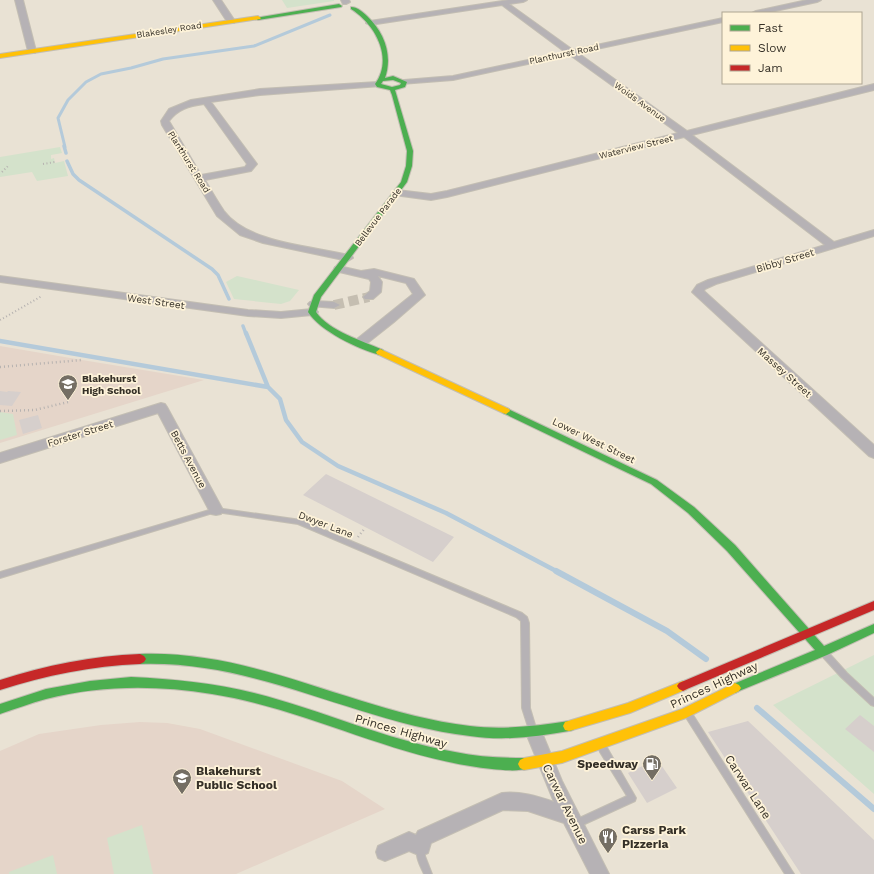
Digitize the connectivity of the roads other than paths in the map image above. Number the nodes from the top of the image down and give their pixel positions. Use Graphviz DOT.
graph roads {
  1 [pos="19,0"];
  2 [pos="218,0"];
  3 [pos="478,0"];
  4 [pos="523,0"];
  5 [pos="817,0"];
  6 [pos="503,3"];
  7 [pos="346,4"];
  8 [pos="486,6"];
  9 [pos="761,12"];
  10 [pos="722,20"];
  11 [pos="231,21"];
  12 [pos="370,23"];
  13 [pos="32,51"];
  14 [pos="572,52"];
  15 [pos="0,56"];
  16 [pos="384,63"];
  17 [pos="401,80"];
  18 [pos="379,82"];
  19 [pos="874,87"];
  20 [pos="392,89"];
  21 [pos="206,101"];
  22 [pos="685,134"];
  23 [pos="199,178"];
  24 [pos="397,192"];
  25 [pos="874,233"];
  26 [pos="833,246"];
  27 [pos="348,258"];
  28 [pos="339,269"];
  29 [pos="361,274"];
  30 [pos="0,279"];
  31 [pos="698,290"];
  32 [pos="369,297"];
  33 [pos="334,305"];
  34 [pos="313,308"];
  35 [pos="361,342"];
  36 [pos="161,407"];
  37 [pos="874,454"];
  38 [pos="0,458"];
  39 [pos="216,510"];
  40 [pos="0,575"];
  41 [pos="874,606"];
  42 [pos="874,628"];
  43 [pos="806,635"];
  44 [pos="823,652"];
  45 [pos="0,685"];
  46 [pos="874,702"];
  47 [pos="0,709"];
  48 [pos="687,712"];
  49 [pos="534,732"];
  50 [pos="600,744"];
  51 [pos="544,761"];
  52 [pos="572,821"];
  53 [pos="420,847"];
  54 [pos="385,852"];
  55 [pos="428,874"];
  56 [pos="600,874"];
  57 [pos="790,874"];
  1 -- 13 [label="street"];
  2 -- 11 [label="street"];
  3 -- 8 [label="street"];
  4 -- 6 [label="street"];
  5 -- 9 [label="street"];
  6 -- 8 [label="street"];
  6 -- 14 [label="street, Woids Avenue"];
  7 -- 11 [label="main road, Blakesley Road"];
  7 -- 12 [label="main road"];
  8 -- 12 [label="street"];
  10 -- 14 [label="street, Planthurst Road"];
  11 -- 13 [label="main road, Blakesley Road"];
  12 -- 16 [label="main road"];
  13 -- 15 [label="main road, Blakesley Road"];
  14 -- 17 [label="street, Planthurst Road"];
  14 -- 22 [label="street, Woids Avenue"];
  16 -- 17 [label="main road"];
  16 -- 18 [label="main road"];
  17 -- 18 [label="main road"];
  17 -- 20 [label="main road"];
  18 -- 20 [label="main road"];
  18 -- 21 [label="street, Planthurst Road"];
  19 -- 22 [label="street, Waterview Street"];
  20 -- 24 [label="main road, Bellevue Parade"];
  21 -- 23 [label="street, Planthurst Road"];
  21 -- 23 [label="street"];
  22 -- 24 [label="street, Waterview Street"];
  22 -- 26 [label="street, Woids Avenue"];
  23 -- 27 [label="street, Planthurst Road"];
  24 -- 27 [label="main road, Bellevue Parade"];
  25 -- 26 [label="street, Bibby Street"];
  26 -- 31 [label="street, Bibby Street"];
  27 -- 28 [label="main road, Bellevue Parade"];
  28 -- 29 [label="street"];
  28 -- 34 [label="main road, Bellevue Parade"];
  29 -- 32 [label="street"];
  29 -- 35 [label="street"];
  30 -- 34 [label="street, West Street"];
  31 -- 37 [label="street, Massey Street"];
  33 -- 34 [label="street, West Street"];
  34 -- 35 [label="main road, Lower West Street"];
  35 -- 43 [label="main road, Lower West Street"];
  36 -- 38 [label="street, Forster Street"];
  36 -- 39 [label="street, Betts Avenue"];
  39 -- 40 [label="lane, Dwyer Lane"];
  39 -- 49 [label="lane, Dwyer Lane"];
  41 -- 43 [label="main road, Princes Highway"];
  42 -- 44 [label="main road, Princes Highway"];
  43 -- 44 [label="main road, Lower West Street"];
  43 -- 49 [label="main road, Princes Highway"];
  44 -- 46 [label="lane"];
  44 -- 48 [label="main road, Princes Highway"];
  45 -- 49 [label="main road, Princes Highway"];
  47 -- 51 [label="main road, Princes Highway"];
  48 -- 50 [label="main road, Princes Highway"];
  48 -- 57 [label="lane, Carwar Lane"];
  49 -- 51 [label="street, Carwar Avenue"];
  50 -- 51 [label="main road, Princes Highway"];
  50 -- 52 [label="lane"];
  51 -- 52 [label="street, Carwar Avenue"];
  52 -- 53 [label="street"];
  52 -- 56 [label="street, Carwar Avenue"];
  53 -- 54 [label="street"];
  53 -- 55 [label="lane"];
}
